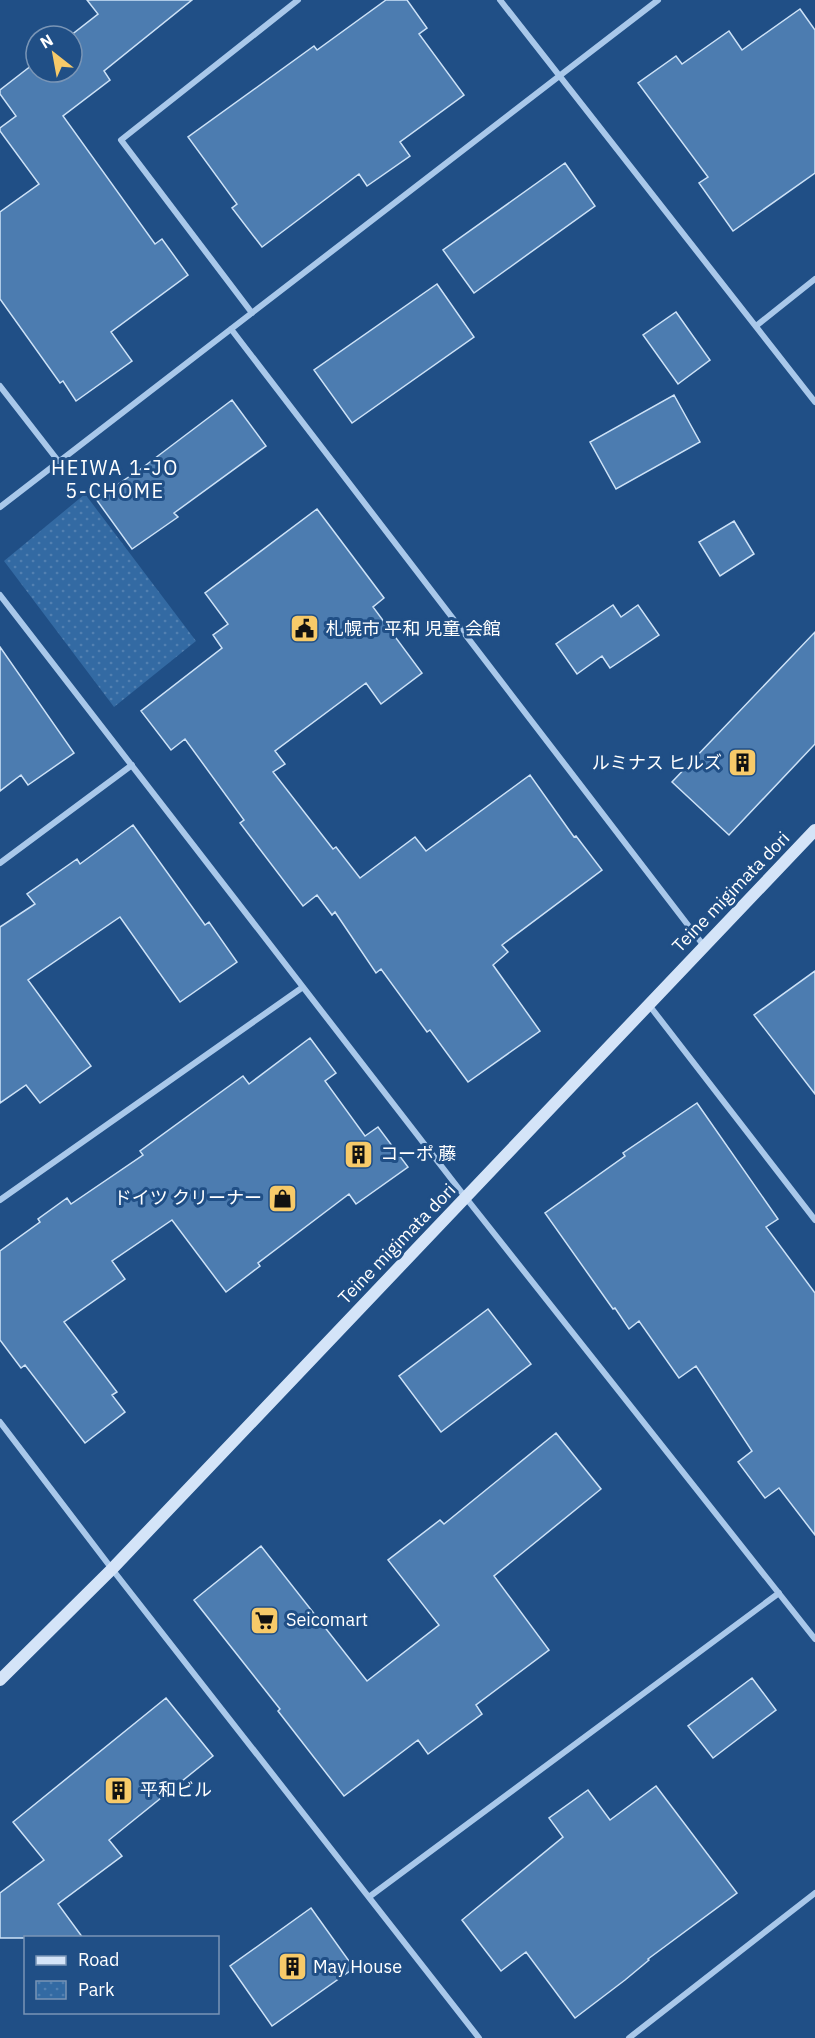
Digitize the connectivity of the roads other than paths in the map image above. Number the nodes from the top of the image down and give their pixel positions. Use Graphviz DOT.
graph roads {
  1 [pos="298,0"];
  2 [pos="500,0"];
  3 [pos="658,0"];
  4 [pos="559,76"];
  5 [pos="815,279"];
  6 [pos="252,313"];
  7 [pos="756,326"];
  8 [pos="231,329"];
  9 [pos="0,387"];
  10 [pos="815,402"];
  11 [pos="59,462"];
  12 [pos="0,507"];
  13 [pos="0,595"];
  14 [pos="132,765"];
  15 [pos="815,830"];
  16 [pos="0,862"];
  17 [pos="704,946"];
  18 [pos="303,987"];
  19 [pos="649,1005"];
  20 [pos="466,1198"];
  21 [pos="0,1200"];
  22 [pos="815,1220"];
  23 [pos="0,1422"];
  24 [pos="112,1569"];
  25 [pos="778,1593"];
  26 [pos="815,1639"];
  27 [pos="0,1680"];
  28 [pos="815,1893"];
  29 [pos="369,1897"];
  30 [pos="478,2038"];
  31 [pos="629,2038"];
  1 -- 6 [label="street"];
  2 -- 4 [label="street"];
  3 -- 4 [label="street"];
  4 -- 6 [label="street"];
  4 -- 7 [label="street"];
  5 -- 7 [label="street"];
  6 -- 8 [label="street"];
  7 -- 10 [label="street"];
  8 -- 11 [label="street"];
  8 -- 17 [label="street"];
  9 -- 11 [label="street"];
  11 -- 12 [label="street"];
  13 -- 14 [label="street"];
  14 -- 16 [label="street"];
  14 -- 18 [label="street"];
  15 -- 17 [label="street, Teine migimata dori"];
  17 -- 19 [label="street, Teine migimata dori"];
  18 -- 20 [label="street"];
  18 -- 21 [label="street"];
  19 -- 20 [label="street, Teine migimata dori"];
  19 -- 22 [label="street"];
  20 -- 24 [label="street, Teine migimata dori"];
  20 -- 25 [label="street"];
  23 -- 24 [label="street"];
  24 -- 27 [label="street, Teine migimata dori"];
  24 -- 29 [label="street"];
  25 -- 26 [label="street"];
  25 -- 29 [label="street"];
  28 -- 31 [label="street"];
  29 -- 30 [label="street"];
}
